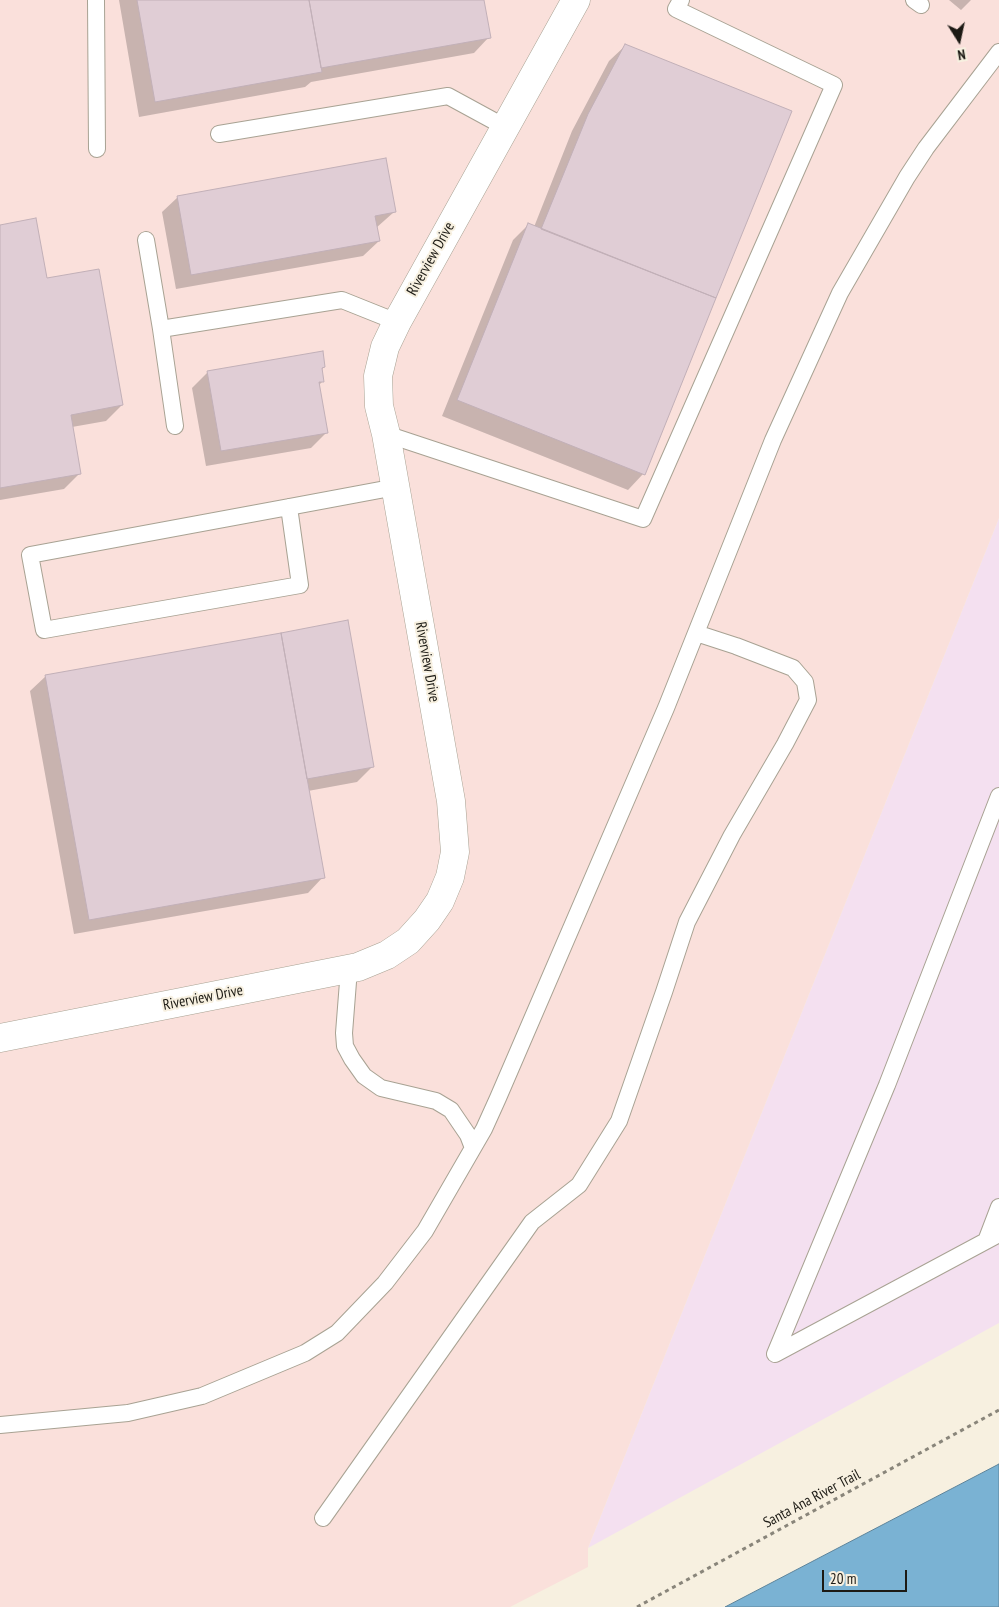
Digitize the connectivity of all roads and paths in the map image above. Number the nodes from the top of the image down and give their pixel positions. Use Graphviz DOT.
graph roads {
  1 [pos="96,0"];
  2 [pos="576,0"];
  3 [pos="681,0"];
  4 [pos="999,52"];
  5 [pos="505,127"];
  6 [pos="219,134"];
  7 [pos="97,149"];
  8 [pos="146,240"];
  9 [pos="396,322"];
  10 [pos="161,329"];
  11 [pos="175,426"];
  12 [pos="386,434"];
  13 [pos="396,487"];
  14 [pos="289,507"];
  15 [pos="696,633"];
  16 [pos="999,796"];
  17 [pos="349,969"];
  18 [pos="0,1038"];
  19 [pos="473,1148"];
  20 [pos="999,1207"];
  21 [pos="992,1238"];
  22 [pos="999,1410"];
  23 [pos="0,1425"];
  24 [pos="322,1518"];
  25 [pos="636,1607"];
  1 -- 7 [label="lane"];
  2 -- 5 [label="street, Riverview Drive"];
  3 -- 12 [label="lane"];
  4 -- 15 [label="lane"];
  5 -- 6 [label="lane"];
  5 -- 9 [label="street, Riverview Drive"];
  8 -- 10 [label="lane"];
  9 -- 10 [label="lane"];
  9 -- 12 [label="street, Riverview Drive"];
  10 -- 11 [label="lane"];
  12 -- 13 [label="street, Riverview Drive"];
  13 -- 14 [label="lane"];
  13 -- 17 [label="street, Riverview Drive"];
  14 -- 14 [label="lane"];
  15 -- 19 [label="lane"];
  15 -- 24 [label="lane"];
  16 -- 21 [label="lane"];
  17 -- 18 [label="street, Riverview Drive"];
  17 -- 19 [label="lane"];
  19 -- 23 [label="lane"];
  20 -- 21 [label="lane"];
  22 -- 25 [label="path, Santa Ana River Trail"];
}
